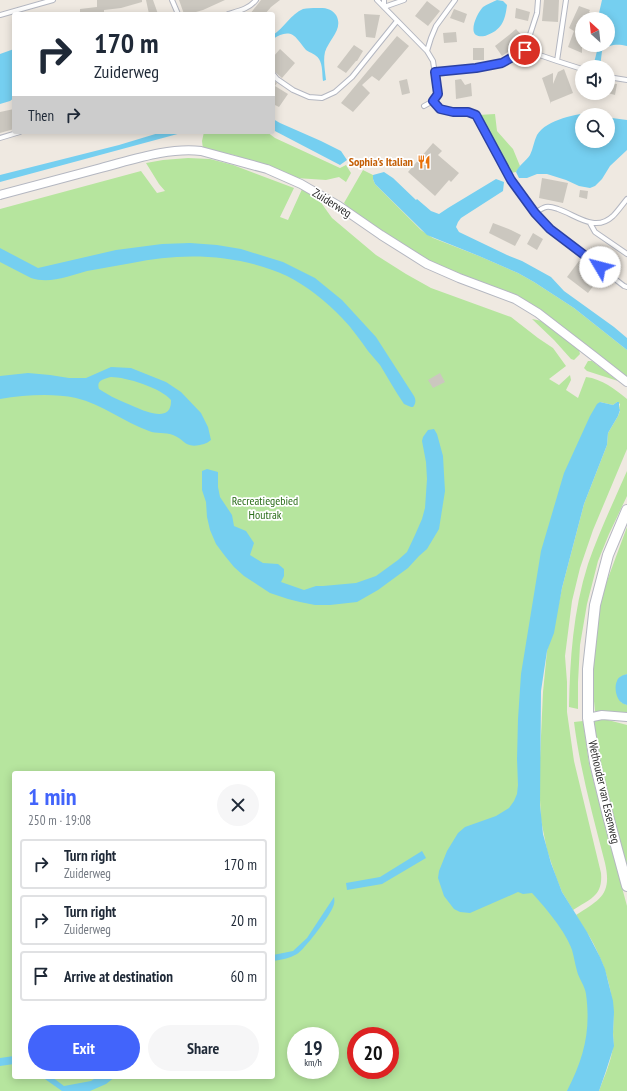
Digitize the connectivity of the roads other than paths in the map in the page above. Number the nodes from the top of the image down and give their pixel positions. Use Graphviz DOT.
graph roads {
  1 [pos="53,0"];
  2 [pos="172,0"];
  3 [pos="256,0"];
  4 [pos="377,0"];
  5 [pos="384,0"];
  6 [pos="404,0"];
  7 [pos="455,0"];
  8 [pos="538,0"];
  9 [pos="566,0"];
  10 [pos="384,6"];
  11 [pos="177,12"];
  12 [pos="234,12"];
  13 [pos="0,15"];
  14 [pos="396,21"];
  15 [pos="525,50"];
  16 [pos="428,51"];
  17 [pos="557,61"];
  18 [pos="575,67"];
  19 [pos="435,72"];
  20 [pos="275,76"];
  21 [pos="615,78"];
  22 [pos="627,80"];
  23 [pos="433,101"];
  24 [pos="424,106"];
  25 [pos="13,134"];
  26 [pos="0,138"];
  27 [pos="0,195"];
  28 [pos="627,199"];
  29 [pos="535,213"];
  30 [pos="590,223"];
  31 [pos="627,254"];
  32 [pos="627,287"];
  33 [pos="627,382"];
  34 [pos="627,510"];
  35 [pos="627,717"];
  36 [pos="588,718"];
  37 [pos="627,886"];
  1 -- 13 [label="lane"];
  2 -- 11 [label="lane"];
  3 -- 12 [label="lane"];
  4 -- 10 [label="lane"];
  5 -- 10 [label="lane"];
  6 -- 10 [label="lane"];
  7 -- 16 [label="lane"];
  8 -- 15 [label="lane"];
  9 -- 17 [label="lane"];
  10 -- 14 [label="lane"];
  14 -- 16 [label="lane"];
  14 -- 20 [label="lane"];
  15 -- 17 [label="lane"];
  15 -- 19 [label="lane"];
  16 -- 19 [label="lane"];
  17 -- 18 [label="lane"];
  19 -- 23 [label="lane"];
  21 -- 22 [label="lane"];
  23 -- 24 [label="lane"];
  23 -- 29 [label="lane"];
  25 -- 26 [label="lane"];
  27 -- 33 [label="street, Zuiderweg"];
  28 -- 30 [label="lane"];
  29 -- 30 [label="lane"];
  29 -- 32 [label="lane"];
  30 -- 31 [label="lane"];
  34 -- 36 [label="street, Wethouder van Essenweg"];
  35 -- 36 [label="street"];
  36 -- 37 [label="street, Wethouder van Essenweg"];
}
